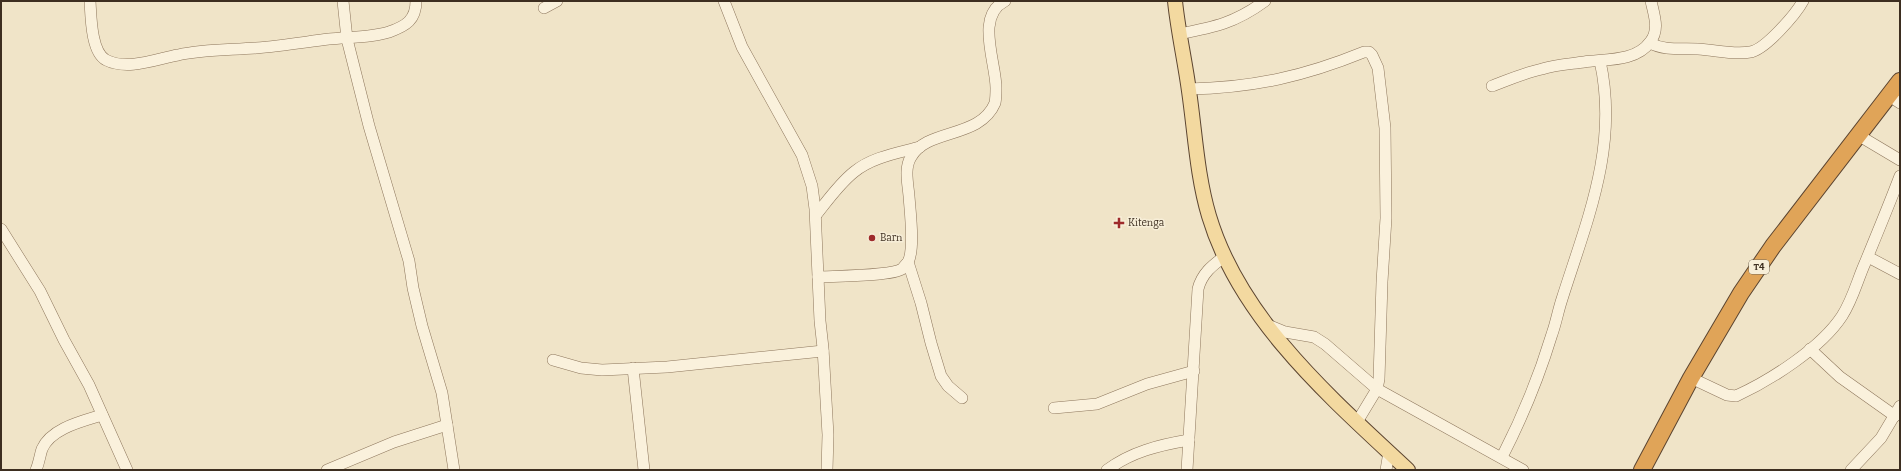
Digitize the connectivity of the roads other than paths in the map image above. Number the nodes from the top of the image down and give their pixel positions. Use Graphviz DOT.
graph roads {
  1 [pos="90,1"];
  2 [pos="343,1"];
  3 [pos="416,1"];
  4 [pos="557,1"];
  5 [pos="724,1"];
  6 [pos="1005,1"];
  7 [pos="1175,1"];
  8 [pos="1265,1"];
  9 [pos="1651,1"];
  10 [pos="1803,1"];
  11 [pos="544,8"];
  12 [pos="1179,34"];
  13 [pos="347,39"];
  14 [pos="1650,43"];
  15 [pos="1600,61"];
  16 [pos="1900,81"];
  17 [pos="1492,86"];
  18 [pos="1189,89"];
  19 [pos="1894,99"];
  20 [pos="1858,135"];
  21 [pos="922,146"];
  22 [pos="1900,160"];
  23 [pos="1900,176"];
  24 [pos="816,215"];
  25 [pos="1,229"];
  26 [pos="1225,256"];
  27 [pos="1868,257"];
  28 [pos="908,262"];
  29 [pos="1900,274"];
  30 [pos="818,277"];
  31 [pos="1266,325"];
  32 [pos="1810,349"];
  33 [pos="823,351"];
  34 [pos="553,360"];
  35 [pos="633,368"];
  36 [pos="1194,371"];
  37 [pos="1691,378"];
  38 [pos="1377,389"];
  39 [pos="962,398"];
  40 [pos="1054,408"];
  41 [pos="102,415"];
  42 [pos="1897,417"];
  43 [pos="1357,422"];
  44 [pos="446,425"];
  45 [pos="1189,440"];
  46 [pos="1389,452"];
  47 [pos="1502,457"];
  48 [pos="36,470"];
  49 [pos="127,470"];
  50 [pos="327,470"];
  51 [pos="454,470"];
  52 [pos="644,470"];
  53 [pos="827,470"];
  54 [pos="1107,470"];
  55 [pos="1187,470"];
  56 [pos="1386,470"];
  57 [pos="1408,470"];
  58 [pos="1523,470"];
  59 [pos="1642,470"];
  60 [pos="1851,470"];
  1 -- 13 [label="street"];
  2 -- 13 [label="street"];
  3 -- 13 [label="street"];
  4 -- 11 [label="street"];
  5 -- 24 [label="street"];
  6 -- 21 [label="street"];
  7 -- 12 [label="main road"];
  8 -- 12 [label="street"];
  9 -- 14 [label="street"];
  10 -- 14 [label="street"];
  12 -- 18 [label="main road"];
  13 -- 44 [label="street"];
  14 -- 15 [label="street"];
  15 -- 17 [label="street"];
  15 -- 47 [label="street"];
  16 -- 19 [label="highway, T4"];
  18 -- 26 [label="main road"];
  18 -- 38 [label="street"];
  19 -- 20 [label="highway, T4"];
  20 -- 22 [label="street"];
  20 -- 37 [label="highway, T4"];
  21 -- 24 [label="street"];
  21 -- 28 [label="street"];
  23 -- 27 [label="street"];
  24 -- 30 [label="street"];
  25 -- 41 [label="street"];
  26 -- 31 [label="main road"];
  26 -- 36 [label="street"];
  27 -- 29 [label="street"];
  27 -- 32 [label="street"];
  28 -- 30 [label="street"];
  28 -- 39 [label="street"];
  30 -- 33 [label="street"];
  31 -- 38 [label="street"];
  31 -- 43 [label="main road"];
  32 -- 37 [label="street"];
  32 -- 42 [label="street"];
  33 -- 35 [label="street"];
  33 -- 53 [label="street"];
  34 -- 35 [label="street"];
  35 -- 52 [label="street"];
  36 -- 40 [label="street"];
  36 -- 45 [label="street"];
  37 -- 59 [label="highway, T4"];
  38 -- 43 [label="street"];
  38 -- 47 [label="street"];
  41 -- 48 [label="street"];
  41 -- 49 [label="street"];
  42 -- 60 [label="street"];
  43 -- 46 [label="main road"];
  44 -- 50 [label="street"];
  44 -- 51 [label="street"];
  45 -- 54 [label="street"];
  45 -- 55 [label="street"];
  46 -- 56 [label="street"];
  46 -- 57 [label="main road"];
  47 -- 58 [label="street"];
}
